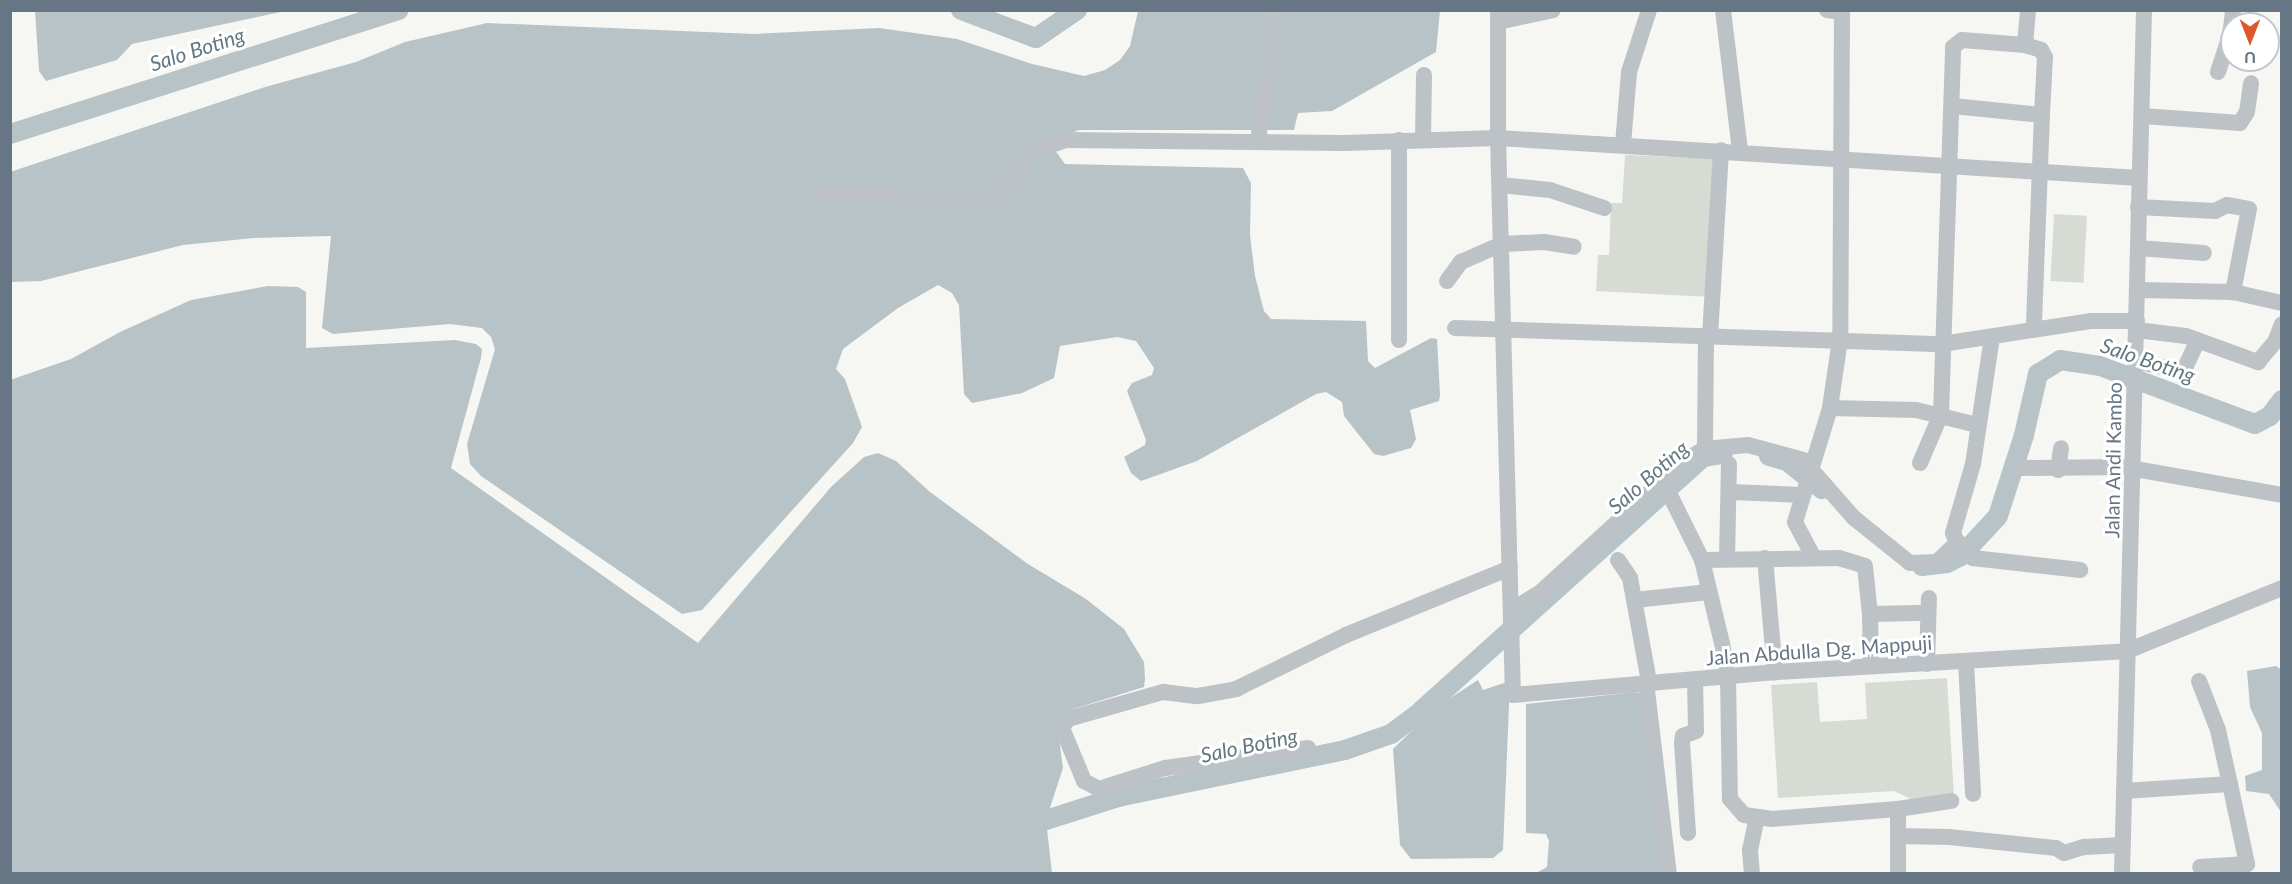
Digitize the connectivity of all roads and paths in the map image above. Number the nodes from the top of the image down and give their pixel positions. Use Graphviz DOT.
graph roads {
  1 [pos="1276,10"];
  2 [pos="1554,10"];
  3 [pos="1649,10"];
  4 [pos="1723,10"];
  5 [pos="2028,10"];
  6 [pos="2144,10"];
  7 [pos="2233,10"];
  8 [pos="1837,11"];
  9 [pos="1498,16"];
  10 [pos="2025,45"];
  11 [pos="2218,72"];
  12 [pos="1424,75"];
  13 [pos="2251,82"];
  14 [pos="1953,106"];
  15 [pos="2042,115"];
  16 [pos="2143,116"];
  17 [pos="1498,138"];
  18 [pos="1399,140"];
  19 [pos="1423,140"];
  20 [pos="1258,141"];
  21 [pos="1623,144"];
  22 [pos="1721,150"];
  23 [pos="1740,151"];
  24 [pos="1840,158"];
  25 [pos="1952,163"];
  26 [pos="2040,170"];
  27 [pos="2139,178"];
  28 [pos="1500,185"];
  29 [pos="811,193"];
  30 [pos="2138,207"];
  31 [pos="1604,208"];
  32 [pos="1502,244"];
  33 [pos="1574,247"];
  34 [pos="2138,248"];
  35 [pos="2204,253"];
  36 [pos="1447,281"];
  37 [pos="2138,290"];
  38 [pos="2233,292"];
  39 [pos="2282,303"];
  40 [pos="2282,324"];
  41 [pos="2137,326"];
  42 [pos="1455,328"];
  43 [pos="1503,328"];
  44 [pos="2034,328"];
  45 [pos="1708,336"];
  46 [pos="1992,337"];
  47 [pos="1399,340"];
  48 [pos="1840,340"];
  49 [pos="2198,340"];
  50 [pos="1942,344"];
  51 [pos="2136,369"];
  52 [pos="1830,408"];
  53 [pos="1941,414"];
  54 [pos="1977,425"];
  55 [pos="2061,448"];
  56 [pos="1705,449"];
  57 [pos="1920,463"];
  58 [pos="1728,464"];
  59 [pos="2022,468"];
  60 [pos="2135,469"];
  61 [pos="2058,470"];
  62 [pos="1807,477"];
  63 [pos="1666,487"];
  64 [pos="1730,492"];
  65 [pos="2282,495"];
  66 [pos="1964,550"];
  67 [pos="1813,556"];
  68 [pos="1765,558"];
  69 [pos="1727,559"];
  70 [pos="1618,560"];
  71 [pos="1702,560"];
  72 [pos="1510,568"];
  73 [pos="2080,570"];
  74 [pos="2282,588"];
  75 [pos="1709,592"];
  76 [pos="1929,598"];
  77 [pos="1635,600"];
  78 [pos="1513,612"];
  79 [pos="1919,613"];
  80 [pos="1870,614"];
  81 [pos="2127,651"];
  82 [pos="1966,663"];
  83 [pos="1927,664"];
  84 [pos="1871,666"];
  85 [pos="1775,673"];
  86 [pos="1728,677"];
  87 [pos="1695,679"];
  88 [pos="2199,681"];
  89 [pos="1647,682"];
  90 [pos="1308,748"];
  91 [pos="2230,784"];
  92 [pos="2124,791"];
  93 [pos="1973,794"];
  94 [pos="1951,801"];
  95 [pos="1898,809"];
  96 [pos="1757,818"];
  97 [pos="1688,833"];
  98 [pos="1898,836"];
  99 [pos="2123,845"];
  100 [pos="2200,867"];
  101 [pos="1670,873"];
  102 [pos="1752,873"];
  103 [pos="1898,873"];
  104 [pos="2122,873"];
  1 -- 20 [label="street"];
  2 -- 9 [label="street"];
  3 -- 21 [label="street"];
  4 -- 23 [label="street"];
  5 -- 10 [label="street"];
  6 -- 16 [label="street, Jalan Andi Kambo"];
  7 -- 11 [label="street"];
  8 -- 24 [label="street"];
  9 -- 17 [label="street"];
  10 -- 14 [label="street"];
  10 -- 15 [label="street"];
  12 -- 19 [label="street"];
  13 -- 16 [label="street"];
  14 -- 15 [label="street"];
  14 -- 25 [label="street"];
  15 -- 26 [label="street"];
  16 -- 27 [label="street, Jalan Andi Kambo"];
  17 -- 19 [label="street"];
  17 -- 21 [label="street"];
  17 -- 28 [label="street"];
  18 -- 19 [label="street"];
  18 -- 20 [label="street"];
  18 -- 47 [label="street"];
  20 -- 29 [label="street"];
  21 -- 22 [label="street"];
  22 -- 23 [label="street"];
  22 -- 45 [label="street"];
  23 -- 24 [label="street"];
  24 -- 25 [label="street"];
  24 -- 48 [label="street"];
  25 -- 26 [label="street"];
  25 -- 50 [label="street"];
  26 -- 27 [label="street"];
  26 -- 44 [label="street"];
  27 -- 30 [label="street, Jalan Andi Kambo"];
  28 -- 31 [label="street"];
  28 -- 32 [label="street"];
  30 -- 34 [label="street, Jalan Andi Kambo"];
  30 -- 38 [label="street"];
  32 -- 33 [label="street"];
  32 -- 36 [label="street"];
  32 -- 43 [label="street"];
  34 -- 35 [label="street"];
  34 -- 37 [label="street, Jalan Andi Kambo"];
  37 -- 38 [label="street"];
  37 -- 41 [label="street, Jalan Andi Kambo"];
  38 -- 39 [label="street"];
  40 -- 49 [label="street"];
  41 -- 44 [label="street"];
  41 -- 49 [label="street"];
  41 -- 51 [label="street, Jalan Andi Kambo"];
  42 -- 43 [label="street"];
  43 -- 45 [label="street"];
  43 -- 72 [label="street"];
  44 -- 46 [label="street"];
  45 -- 48 [label="street"];
  45 -- 56 [label="street"];
  46 -- 50 [label="street"];
  46 -- 54 [label="street"];
  48 -- 50 [label="street"];
  48 -- 52 [label="street"];
  49 -- 51 [label="street"];
  50 -- 53 [label="street"];
  51 -- 60 [label="street, Jalan Andi Kambo"];
  52 -- 53 [label="street"];
  52 -- 62 [label="street"];
  53 -- 54 [label="street"];
  53 -- 57 [label="street"];
  54 -- 66 [label="street"];
  55 -- 61 [label="street"];
  56 -- 62 [label="street"];
  56 -- 63 [label="street"];
  58 -- 64 [label="street"];
  59 -- 61 [label="street"];
  60 -- 61 [label="street"];
  60 -- 65 [label="street"];
  60 -- 81 [label="street, Jalan Andi Kambo"];
  62 -- 64 [label="street"];
  62 -- 66 [label="street"];
  62 -- 67 [label="street"];
  63 -- 71 [label="street"];
  63 -- 78 [label="street"];
  64 -- 69 [label="street"];
  66 -- 73 [label="street"];
  67 -- 68 [label="street"];
  67 -- 80 [label="street"];
  68 -- 69 [label="street"];
  68 -- 85 [label="street"];
  69 -- 71 [label="street"];
  70 -- 77 [label="street"];
  71 -- 75 [label="street"];
  72 -- 78 [label="street"];
  72 -- 90 [label="street"];
  74 -- 81 [label="street, Jalan Abdulla Dg. Mappuji"];
  75 -- 77 [label="street"];
  75 -- 86 [label="street"];
  76 -- 83 [label="street"];
  77 -- 89 [label="street"];
  78 -- 89 [label="street, Jalan Abdulla Dg. Mappuji"];
  79 -- 80 [label="street"];
  80 -- 84 [label="street"];
  81 -- 82 [label="street, Jalan Abdulla Dg. Mappuji"];
  81 -- 92 [label="street, Jalan Andi Kambo"];
  82 -- 83 [label="street, Jalan Abdulla Dg. Mappuji"];
  82 -- 93 [label="street"];
  83 -- 84 [label="street, Jalan Abdulla Dg. Mappuji"];
  84 -- 85 [label="street, Jalan Abdulla Dg. Mappuji"];
  85 -- 86 [label="street, Jalan Abdulla Dg. Mappuji"];
  86 -- 87 [label="street, Jalan Abdulla Dg. Mappuji"];
  86 -- 96 [label="street"];
  87 -- 89 [label="street, Jalan Abdulla Dg. Mappuji"];
  87 -- 97 [label="street"];
  88 -- 91 [label="street"];
  89 -- 101 [label="street"];
  91 -- 92 [label="street"];
  91 -- 100 [label="street"];
  92 -- 99 [label="street, Jalan Andi Kambo"];
  94 -- 95 [label="street"];
  95 -- 96 [label="street"];
  95 -- 98 [label="street"];
  96 -- 102 [label="street"];
  98 -- 99 [label="street"];
  98 -- 103 [label="street"];
  99 -- 104 [label="street, Jalan Andi Kambo"];
}
